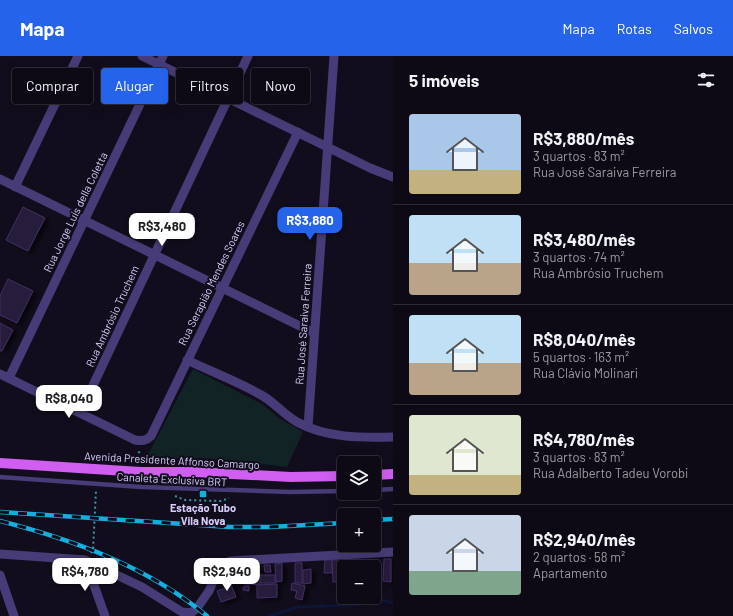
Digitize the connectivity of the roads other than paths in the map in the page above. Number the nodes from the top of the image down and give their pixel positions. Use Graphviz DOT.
graph roads {
  1 [pos="78,56"];
  2 [pos="142,56"];
  3 [pos="248,56"];
  4 [pos="334,56"];
  5 [pos="161,60"];
  6 [pos="242,68"];
  7 [pos="176,69"];
  8 [pos="225,104"];
  9 [pos="240,104"];
  10 [pos="298,132"];
  11 [pos="327,147"];
  12 [pos="393,177"];
  13 [pos="0,179"];
  14 [pos="15,186"];
  15 [pos="84,220"];
  16 [pos="154,255"];
  17 [pos="222,288"];
  18 [pos="314,334"];
  19 [pos="188,360"];
  20 [pos="0,374"];
  21 [pos="9,378"];
  22 [pos="80,413"];
  23 [pos="308,427"];
  24 [pos="393,437"];
  25 [pos="0,463"];
  26 [pos="393,474"];
  27 [pos="381,475"];
  28 [pos="337,476"];
  29 [pos="0,478"];
  30 [pos="393,489"];
  31 [pos="381,490"];
  32 [pos="337,491"];
  33 [pos="393,552"];
  34 [pos="0,554"];
  35 [pos="86,560"];
  36 [pos="0,575"];
  37 [pos="14,616"];
  38 [pos="105,616"];
  1 -- 14 [label="street"];
  2 -- 5 [label="street"];
  3 -- 6 [label="street, Rua Ambrósio Truchem"];
  4 -- 11 [label="street, Rua José Saraiva Ferreira"];
  5 -- 7 [label="street"];
  5 -- 15 [label="street, Rua Jorge Luís della Coletta"];
  8 -- 16 [label="street, Rua Ambrósio Truchem"];
  9 -- 10 [label="street"];
  10 -- 11 [label="street"];
  10 -- 17 [label="street, Rua Serapião Mendes Soares"];
  11 -- 12 [label="street"];
  11 -- 18 [label="street, Rua José Saraiva Ferreira"];
  13 -- 14 [label="street"];
  14 -- 15 [label="street"];
  15 -- 16 [label="street"];
  15 -- 21 [label="street, Rua Jorge Luís della Coletta"];
  16 -- 17 [label="street"];
  16 -- 22 [label="street, Rua Ambrósio Truchem"];
  17 -- 18 [label="street"];
  17 -- 19 [label="street, Rua Serapião Mendes Soares"];
  18 -- 23 [label="street, Rua José Saraiva Ferreira"];
  19 -- 22 [label="street, Rua Serapião Mendes Soares"];
  19 -- 23 [label="street"];
  20 -- 21 [label="street"];
  21 -- 22 [label="street"];
  23 -- 24 [label="street"];
  25 -- 28 [label="main road, Avenida Presidente Affonso Camargo"];
  26 -- 27 [label="main road"];
  29 -- 32 [label="lane, Canaleta Exclusiva BRT"];
  30 -- 31 [label="lane"];
  33 -- 35 [label="street"];
  34 -- 35 [label="street"];
  35 -- 38 [label="street"];
  36 -- 37 [label="street"];
}
